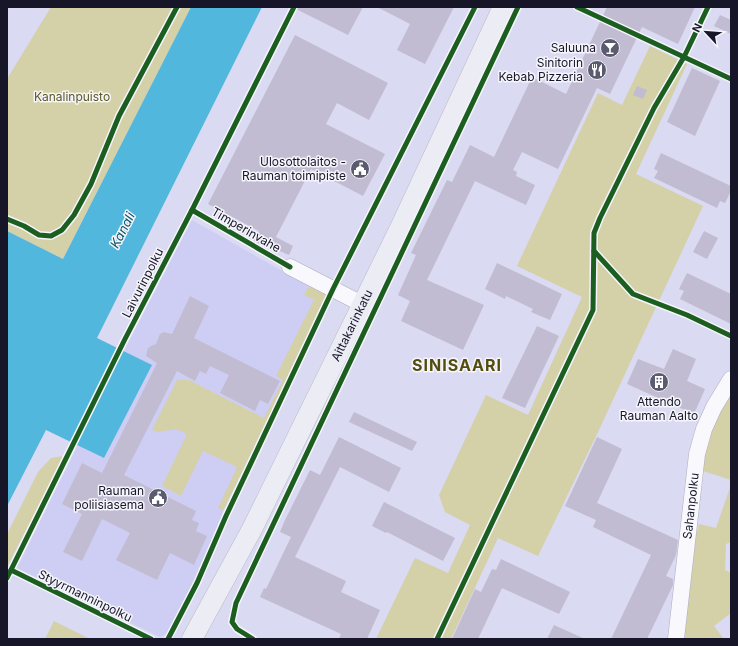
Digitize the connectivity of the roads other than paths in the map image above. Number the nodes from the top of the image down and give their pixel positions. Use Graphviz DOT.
graph roads {
  1 [pos="503,7"];
  2 [pos="290,267"];
  3 [pos="362,304"];
  4 [pos="731,380"];
  5 [pos="195,638"];
  6 [pos="676,639"];
  1 -- 3 [label="main road, Aittakarinkatu"];
  2 -- 3 [label="street"];
  3 -- 5 [label="main road, Aittakarinkatu"];
  4 -- 6 [label="street, Sahanpolku"];
}
